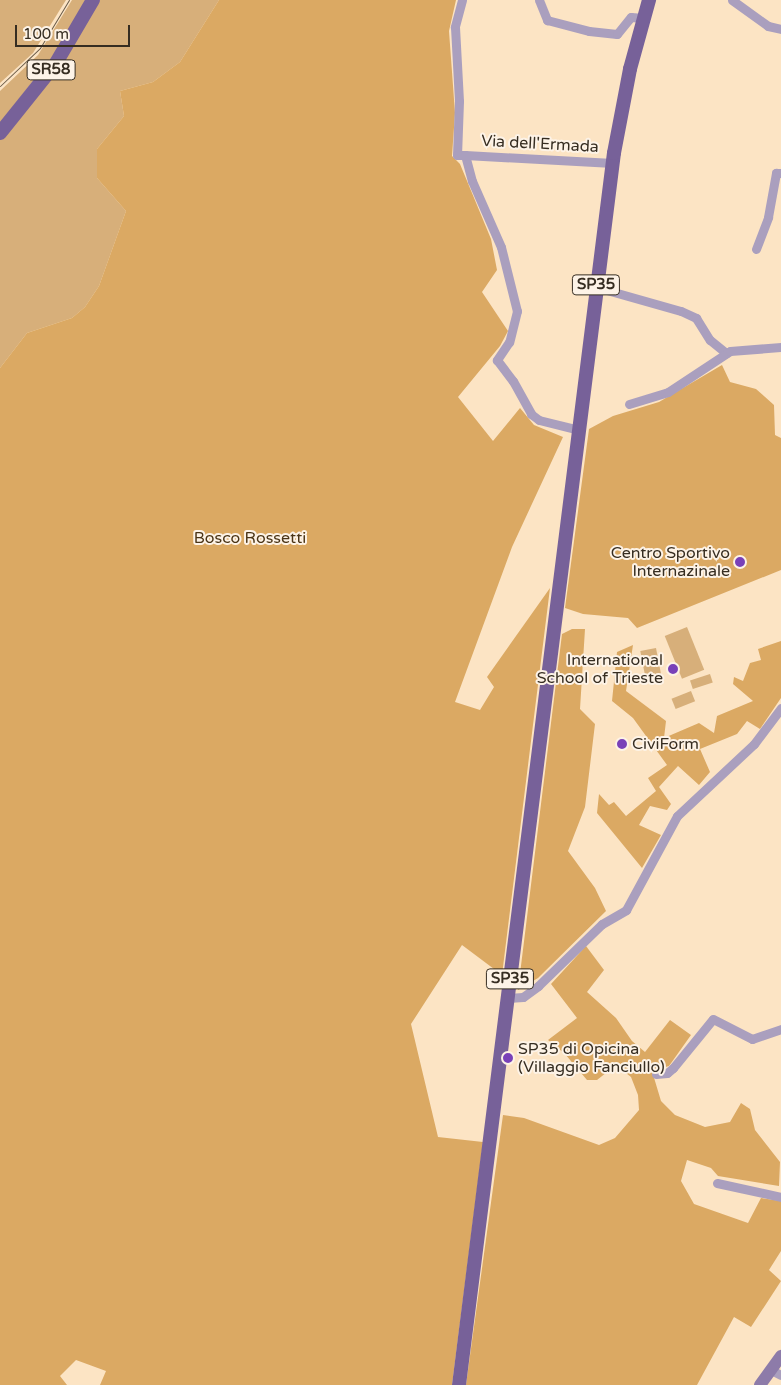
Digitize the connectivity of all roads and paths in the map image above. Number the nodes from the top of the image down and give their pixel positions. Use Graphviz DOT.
graph roads {
  1 [pos="93,0"];
  2 [pos="462,0"];
  3 [pos="540,0"];
  4 [pos="648,0"];
  5 [pos="732,0"];
  6 [pos="643,18"];
  7 [pos="781,29"];
  8 [pos="0,133"];
  9 [pos="465,155"];
  10 [pos="613,163"];
  11 [pos="781,173"];
  12 [pos="756,249"];
  13 [pos="596,287"];
  14 [pos="781,347"];
  15 [pos="726,353"];
  16 [pos="629,404"];
  17 [pos="579,430"];
  18 [pos="781,708"];
  19 [pos="508,998"];
  20 [pos="781,1029"];
  21 [pos="656,1074"];
  22 [pos="717,1183"];
  23 [pos="781,1197"];
  24 [pos="781,1356"];
  25 [pos="776,1372"];
  26 [pos="459,1385"];
  27 [pos="760,1385"];
  1 -- 8 [label="main road, SR58"];
  2 -- 9 [label="street, Via dell'Ermada"];
  3 -- 6 [label="street"];
  4 -- 6 [label="main road, SP35"];
  5 -- 7 [label="street"];
  6 -- 10 [label="main road, SP35"];
  9 -- 10 [label="street, Via dell'Ermada"];
  9 -- 17 [label="street, Via dell'Ermada"];
  10 -- 13 [label="main road, SP35"];
  11 -- 12 [label="street"];
  13 -- 15 [label="street"];
  13 -- 17 [label="main road, SP35"];
  14 -- 15 [label="street"];
  15 -- 16 [label="street"];
  17 -- 19 [label="main road, SP35"];
  18 -- 19 [label="street"];
  19 -- 26 [label="main road, SP35"];
  20 -- 21 [label="street"];
  22 -- 23 [label="street"];
  24 -- 25 [label="main road"];
  25 -- 27 [label="main road"];
}
